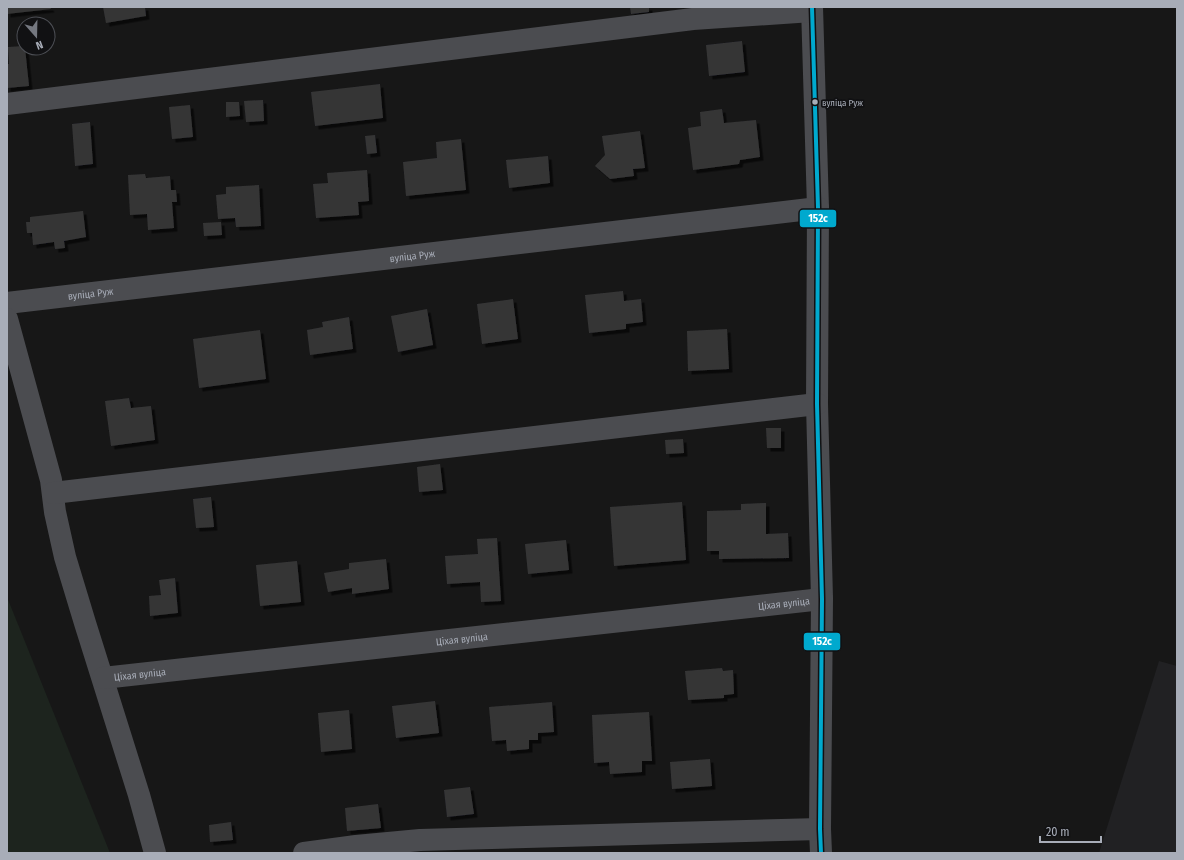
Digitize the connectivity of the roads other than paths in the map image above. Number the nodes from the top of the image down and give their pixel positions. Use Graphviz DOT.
graph roads {
  1 [pos="812,9"];
  2 [pos="7,104"];
  3 [pos="818,208"];
  4 [pos="7,303"];
  5 [pos="7,319"];
  6 [pos="817,404"];
  7 [pos="53,493"];
  8 [pos="822,599"];
  9 [pos="103,678"];
  10 [pos="820,829"];
  11 [pos="155,853"];
  12 [pos="304,853"];
  13 [pos="820,853"];
  1 -- 2 [label="street"];
  1 -- 3 [label="street"];
  3 -- 4 [label="street, вуліца Руж"];
  3 -- 6 [label="street"];
  5 -- 7 [label="street"];
  6 -- 7 [label="street"];
  6 -- 8 [label="street"];
  7 -- 9 [label="street"];
  8 -- 9 [label="street, Ціхая вуліца"];
  8 -- 10 [label="street"];
  9 -- 11 [label="street"];
  10 -- 12 [label="street"];
  10 -- 13 [label="street"];
}
